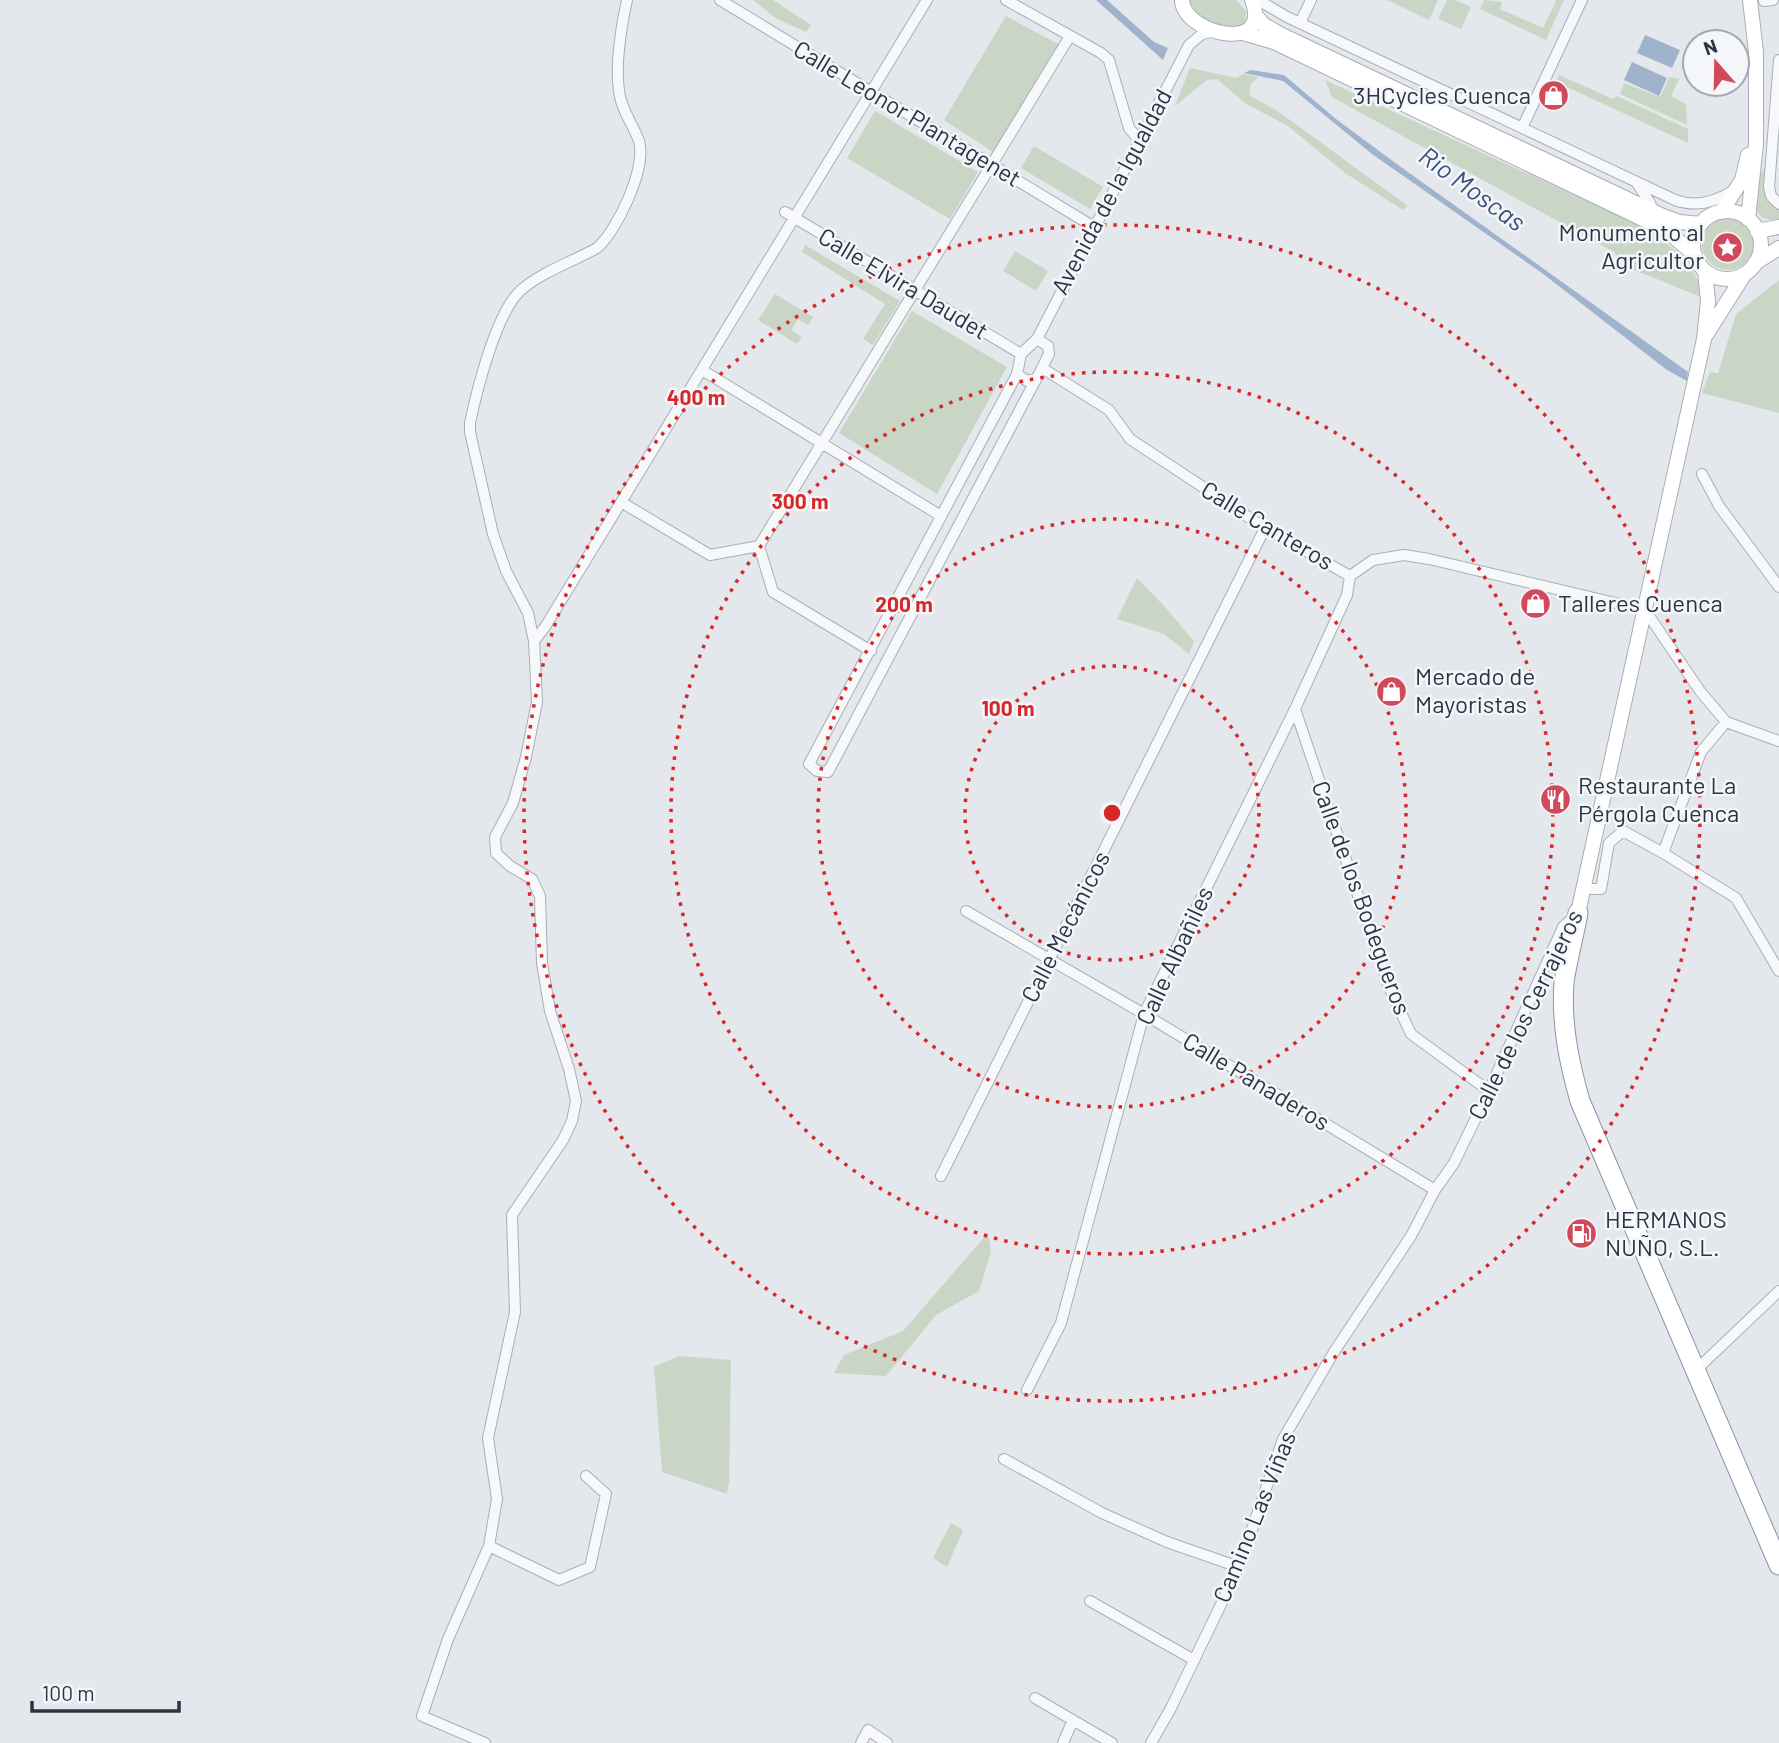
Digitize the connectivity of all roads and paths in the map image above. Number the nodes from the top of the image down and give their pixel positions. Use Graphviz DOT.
graph roads {
  1 [pos="627,0"];
  2 [pos="927,0"];
  3 [pos="1006,0"];
  4 [pos="1251,0"];
  5 [pos="1311,0"];
  6 [pos="1582,0"];
  7 [pos="1762,0"];
  8 [pos="728,2"];
  9 [pos="1181,5"];
  10 [pos="1256,7"];
  11 [pos="1300,23"];
  12 [pos="1216,31"];
  13 [pos="1243,33"];
  14 [pos="1070,36"];
  15 [pos="1189,45"];
  16 [pos="1756,52"];
  17 [pos="1779,60"];
  18 [pos="1777,88"];
  19 [pos="871,92"];
  20 [pos="1755,119"];
  21 [pos="1522,128"];
  22 [pos="1139,141"];
  23 [pos="1775,155"];
  24 [pos="991,165"];
  25 [pos="1754,168"];
  26 [pos="1635,180"];
  27 [pos="1737,188"];
  28 [pos="1779,204"];
  29 [pos="1653,211"];
  30 [pos="1721,212"];
  31 [pos="790,215"];
  32 [pos="1701,224"];
  33 [pos="1753,225"];
  34 [pos="1094,227"];
  35 [pos="1779,227"];
  36 [pos="1779,248"];
  37 [pos="1695,256"];
  38 [pos="1755,263"];
  39 [pos="1705,271"];
  40 [pos="1744,275"];
  41 [pos="915,291"];
  42 [pos="1704,339"];
  43 [pos="1037,340"];
  44 [pos="1021,354"];
  45 [pos="1042,368"];
  46 [pos="702,370"];
  47 [pos="1017,374"];
  48 [pos="1036,379"];
  49 [pos="822,443"];
  50 [pos="1702,474"];
  51 [pos="621,502"];
  52 [pos="941,516"];
  53 [pos="1265,528"];
  54 [pos="759,546"];
  55 [pos="1350,576"];
  56 [pos="1779,587"];
  57 [pos="1644,610"];
  58 [pos="534,641"];
  59 [pos="871,651"];
  60 [pos="1295,709"];
  61 [pos="1726,722"];
  62 [pos="1779,741"];
  63 [pos="1663,853"];
  64 [pos="1583,889"];
  65 [pos="967,911"];
  66 [pos="1578,913"];
  67 [pos="1051,959"];
  68 [pos="1779,971"];
  69 [pos="1144,1014"];
  70 [pos="1489,1091"];
  71 [pos="941,1176"];
  72 [pos="1435,1190"];
  73 [pos="1779,1291"];
  74 [pos="1695,1371"];
  75 [pos="1027,1390"];
  76 [pos="1004,1459"];
  77 [pos="586,1476"];
  78 [pos="489,1546"];
  79 [pos="1779,1564"];
  80 [pos="1239,1567"];
  81 [pos="1090,1601"];
  82 [pos="1194,1660"];
  83 [pos="1035,1698"];
  84 [pos="1073,1720"];
  85 [pos="485,1743"];
  86 [pos="861,1743"];
  87 [pos="887,1743"];
  88 [pos="1063,1743"];
  89 [pos="1112,1743"];
  90 [pos="1151,1743"];
  1 -- 58 [label="street"];
  2 -- 19 [label="street"];
  3 -- 14 [label="street"];
  4 -- 10 [label="main road"];
  5 -- 11 [label="street"];
  6 -- 21 [label="street"];
  7 -- 16 [label="main road"];
  8 -- 19 [label="street, Calle Leonor Plantagenet"];
  9 -- 12 [label="main road"];
  9 -- 15 [label="street"];
  10 -- 11 [label="street"];
  10 -- 13 [label="main road"];
  10 -- 29 [label="main road"];
  11 -- 21 [label="street"];
  12 -- 13 [label="main road"];
  12 -- 15 [label="street"];
  13 -- 37 [label="main road"];
  14 -- 22 [label="street"];
  14 -- 24 [label="street"];
  15 -- 22 [label="street, Avenida de la Igualdad"];
  16 -- 17 [label="street"];
  16 -- 20 [label="main road"];
  17 -- 18 [label="street"];
  18 -- 23 [label="street"];
  19 -- 24 [label="street, Calle Leonor Plantagenet"];
  19 -- 31 [label="street"];
  20 -- 25 [label="main road"];
  20 -- 27 [label="main road"];
  21 -- 26 [label="street"];
  22 -- 34 [label="street, Avenida de la Igualdad"];
  23 -- 25 [label="street"];
  23 -- 28 [label="street"];
  24 -- 34 [label="street, Calle Leonor Plantagenet"];
  24 -- 41 [label="street"];
  25 -- 33 [label="main road"];
  26 -- 27 [label="street"];
  26 -- 29 [label="street"];
  27 -- 30 [label="main road"];
  29 -- 32 [label="main road"];
  30 -- 32 [label="main road"];
  30 -- 33 [label="main road"];
  31 -- 41 [label="street, Calle Elvira Daudet"];
  31 -- 46 [label="street"];
  32 -- 37 [label="main road"];
  33 -- 35 [label="main road"];
  33 -- 38 [label="main road"];
  34 -- 43 [label="street, Avenida de la Igualdad"];
  36 -- 38 [label="main road"];
  37 -- 39 [label="main road"];
  38 -- 40 [label="main road"];
  39 -- 40 [label="main road"];
  39 -- 42 [label="main road, Calle de los Cerrajeros"];
  40 -- 42 [label="main road, Calle de los Cerrajeros"];
  41 -- 44 [label="street, Calle Elvira Daudet"];
  41 -- 49 [label="street"];
  42 -- 57 [label="main road, Calle de los Cerrajeros"];
  43 -- 44 [label="street"];
  43 -- 45 [label="street"];
  44 -- 47 [label="street"];
  45 -- 48 [label="street"];
  45 -- 53 [label="street, Calle Canteros"];
  46 -- 49 [label="street"];
  46 -- 51 [label="street"];
  47 -- 48 [label="street"];
  47 -- 52 [label="street"];
  48 -- 59 [label="street"];
  49 -- 52 [label="street"];
  49 -- 54 [label="street"];
  50 -- 56 [label="street"];
  51 -- 54 [label="street"];
  51 -- 58 [label="street"];
  52 -- 59 [label="street"];
  53 -- 55 [label="street, Calle Canteros"];
  53 -- 67 [label="street, Calle Mecánicos"];
  54 -- 59 [label="street"];
  55 -- 57 [label="street, Calle Canteros"];
  55 -- 60 [label="street, Calle Albañiles"];
  57 -- 61 [label="street"];
  57 -- 64 [label="main road, Calle de los Cerrajeros"];
  58 -- 78 [label="street"];
  60 -- 69 [label="street, Calle Albañiles"];
  60 -- 70 [label="street, Calle de los Bodegueros"];
  61 -- 62 [label="street"];
  61 -- 63 [label="street"];
  63 -- 64 [label="street"];
  63 -- 68 [label="street"];
  64 -- 66 [label="main road, Calle de los Cerrajeros"];
  65 -- 67 [label="street, Calle Panaderos"];
  66 -- 70 [label="street, Calle de los Cerrajeros"];
  66 -- 74 [label="highway"];
  67 -- 69 [label="street, Calle Panaderos"];
  67 -- 71 [label="street, Calle Mecánicos"];
  69 -- 72 [label="street, Calle Panaderos"];
  69 -- 75 [label="street, Calle Albañiles"];
  70 -- 72 [label="street, Calle de los Cerrajeros"];
  72 -- 80 [label="street, Camino Las Viñas"];
  73 -- 74 [label="street"];
  74 -- 79 [label="highway"];
  76 -- 80 [label="street"];
  77 -- 78 [label="street"];
  78 -- 85 [label="street"];
  80 -- 82 [label="street, Camino Las Viñas"];
  81 -- 82 [label="street"];
  82 -- 90 [label="street, Camino Las Viñas"];
  83 -- 84 [label="street"];
  84 -- 88 [label="street"];
  84 -- 89 [label="street"];
  86 -- 87 [label="street"];
}
